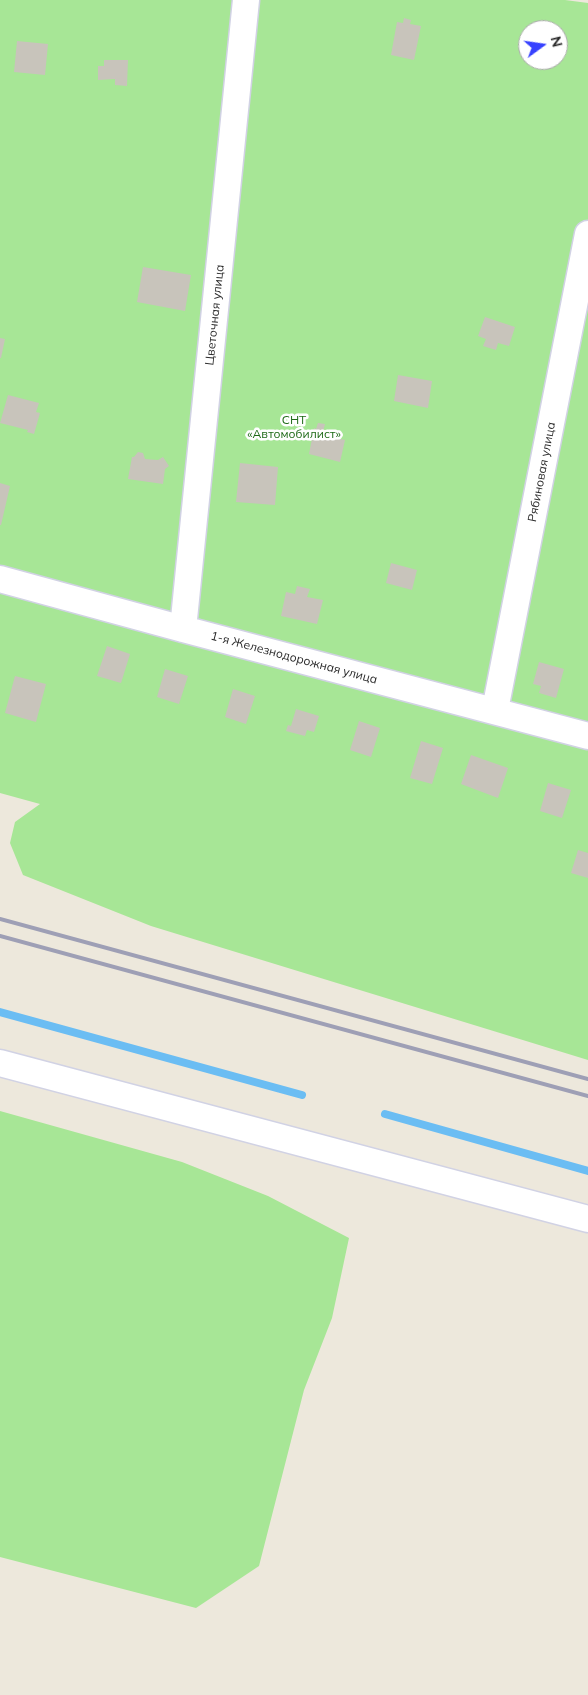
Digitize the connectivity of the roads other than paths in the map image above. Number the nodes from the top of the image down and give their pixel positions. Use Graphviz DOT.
graph roads {
  1 [pos="246,0"];
  2 [pos="588,234"];
  3 [pos="0,579"];
  4 [pos="183,629"];
  5 [pos="495,710"];
  6 [pos="588,736"];
  7 [pos="0,1063"];
  8 [pos="588,1219"];
  1 -- 4 [label="street, Цветочная улица"];
  2 -- 5 [label="street, Рябиновая улица"];
  3 -- 4 [label="street, 1-я Железнодорожная улица"];
  4 -- 5 [label="street, 1-я Железнодорожная улица"];
  5 -- 6 [label="street, 1-я Железнодорожная улица"];
  7 -- 8 [label="street"];
}
